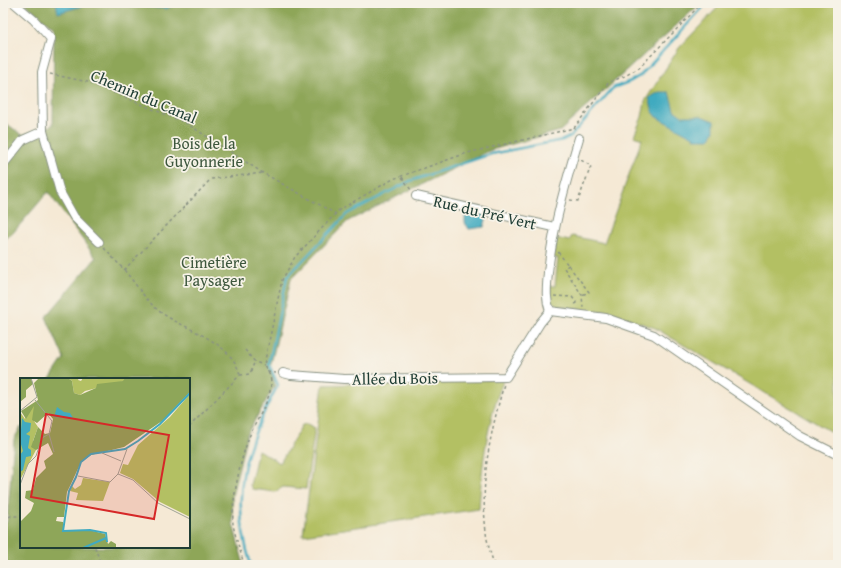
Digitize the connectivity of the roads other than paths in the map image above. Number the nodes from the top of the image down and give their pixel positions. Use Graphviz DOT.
graph roads {
  1 [pos="14,3"];
  2 [pos="43,131"];
  3 [pos="579,138"];
  4 [pos="3,165"];
  5 [pos="413,193"];
  6 [pos="554,227"];
  7 [pos="99,242"];
  8 [pos="550,311"];
  9 [pos="283,373"];
  10 [pos="838,455"];
  1 -- 2 [label="street"];
  2 -- 4 [label="street"];
  2 -- 7 [label="street"];
  3 -- 6 [label="street"];
  5 -- 6 [label="street, Rue du Pré Vert"];
  6 -- 8 [label="street"];
  8 -- 9 [label="street, Allée du Bois"];
  8 -- 10 [label="street"];
}
